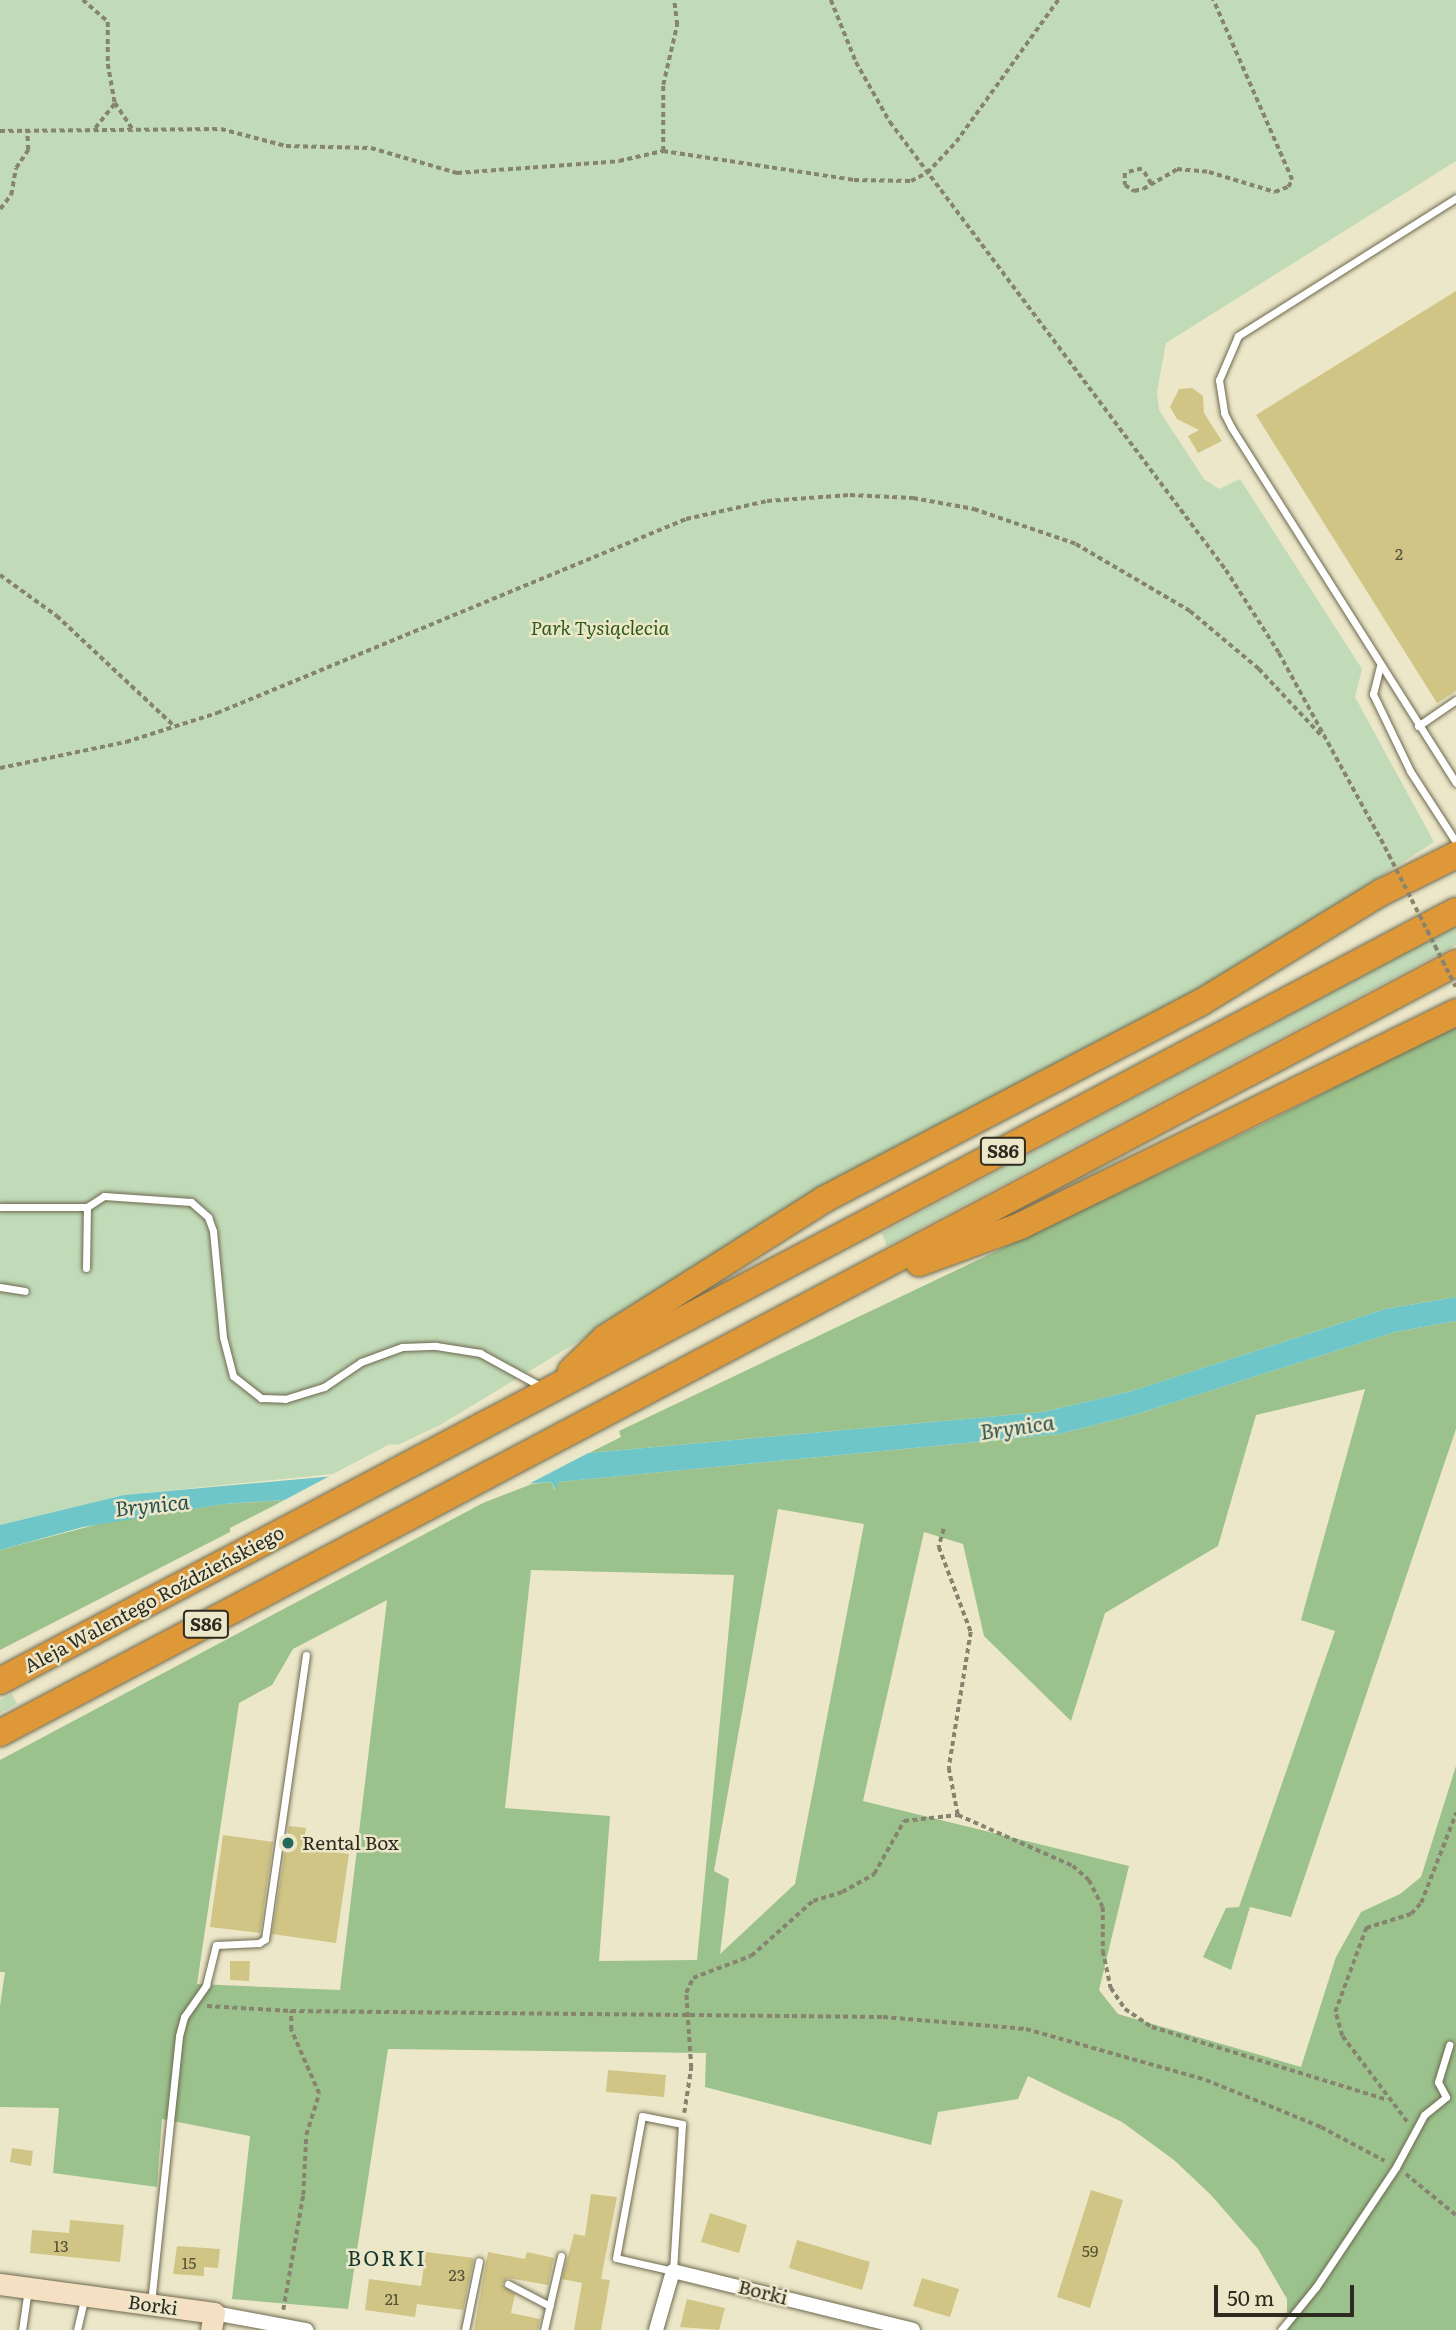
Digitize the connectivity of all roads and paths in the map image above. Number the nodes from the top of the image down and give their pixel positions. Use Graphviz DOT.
graph roads {
  1 [pos="83,0"];
  2 [pos="674,0"];
  3 [pos="831,0"];
  4 [pos="1058,0"];
  5 [pos="1213,0"];
  6 [pos="115,103"];
  7 [pos="94,129"];
  8 [pos="27,130"];
  9 [pos="0,131"];
  10 [pos="134,131"];
  11 [pos="663,152"];
  12 [pos="927,173"];
  13 [pos="1151,184"];
  14 [pos="1456,198"];
  15 [pos="0,209"];
  16 [pos="0,575"];
  17 [pos="1381,666"];
  18 [pos="1456,700"];
  19 [pos="1418,726"];
  20 [pos="175,727"];
  21 [pos="1321,735"];
  22 [pos="0,768"];
  23 [pos="1456,783"];
  24 [pos="1456,842"];
  25 [pos="1456,855"];
  26 [pos="1456,911"];
  27 [pos="1456,964"];
  28 [pos="1456,987"];
  29 [pos="1456,1012"];
  30 [pos="0,1207"];
  31 [pos="88,1207"];
  32 [pos="86,1268"];
  33 [pos="0,1287"];
  34 [pos="26,1291"];
  35 [pos="822,1299"];
  36 [pos="550,1391"];
  37 [pos="944,1529"];
  38 [pos="306,1655"];
  39 [pos="0,1681"];
  40 [pos="0,1733"];
  41 [pos="1456,1813"];
  42 [pos="958,1815"];
  43 [pos="195,2002"];
  44 [pos="291,2011"];
  45 [pos="686,2011"];
  46 [pos="1449,2045"];
  47 [pos="1385,2099"];
  48 [pos="682,2124"];
  49 [pos="1414,2132"];
  50 [pos="1396,2167"];
  51 [pos="1456,2214"];
  52 [pos="561,2256"];
  53 [pos="479,2262"];
  54 [pos="673,2271"];
  55 [pos="0,2284"];
  56 [pos="508,2284"];
  57 [pos="28,2288"];
  58 [pos="86,2296"];
  59 [pos="150,2304"];
  60 [pos="550,2306"];
  61 [pos="212,2321"];
  62 [pos="279,2325"];
  63 [pos="22,2330"];
  64 [pos="77,2330"];
  65 [pos="306,2330"];
  66 [pos="466,2330"];
  67 [pos="544,2330"];
  68 [pos="656,2330"];
  69 [pos="913,2330"];
  70 [pos="1281,2330"];
  1 -- 6 [label="path"];
  2 -- 11 [label="path"];
  3 -- 12 [label="path"];
  4 -- 12 [label="path"];
  5 -- 13 [label="path"];
  6 -- 7 [label="path"];
  6 -- 10 [label="path"];
  7 -- 8 [label="path"];
  7 -- 10 [label="path"];
  8 -- 9 [label="path"];
  8 -- 15 [label="path"];
  10 -- 11 [label="path"];
  11 -- 12 [label="path"];
  12 -- 21 [label="path"];
  13 -- 13 [label="path"];
  14 -- 17 [label="lane"];
  16 -- 20 [label="path"];
  17 -- 19 [label="lane"];
  17 -- 24 [label="lane"];
  18 -- 19 [label="lane"];
  19 -- 23 [label="lane"];
  20 -- 21 [label="path"];
  20 -- 22 [label="path"];
  21 -- 28 [label="path, bridge"];
  25 -- 36 [label="highway"];
  26 -- 36 [label="highway, S86"];
  27 -- 35 [label="highway, S86"];
  29 -- 35 [label="highway"];
  30 -- 31 [label="lane"];
  31 -- 32 [label="lane"];
  31 -- 36 [label="lane"];
  33 -- 34 [label="lane"];
  35 -- 40 [label="highway, S86"];
  36 -- 39 [label="highway, Aleja Walentego Roździeńskiego / S86"];
  37 -- 42 [label="path"];
  38 -- 43 [label="lane"];
  41 -- 47 [label="path"];
  42 -- 45 [label="path"];
  42 -- 47 [label="path"];
  43 -- 44 [label="path"];
  43 -- 59 [label="lane"];
  44 -- 45 [label="path"];
  44 -- 62 [label="path"];
  45 -- 48 [label="path"];
  45 -- 50 [label="path"];
  46 -- 49 [label="lane"];
  47 -- 49 [label="path"];
  48 -- 54 [label="lane"];
  48 -- 54 [label="lane"];
  49 -- 50 [label="lane"];
  50 -- 51 [label="path"];
  50 -- 70 [label="lane"];
  52 -- 60 [label="lane"];
  53 -- 66 [label="lane"];
  54 -- 68 [label="street"];
  54 -- 69 [label="street, Borki"];
  55 -- 57 [label="street, Borki"];
  56 -- 60 [label="lane"];
  57 -- 58 [label="street, Borki"];
  57 -- 63 [label="lane"];
  58 -- 59 [label="street, Borki"];
  58 -- 64 [label="lane"];
  59 -- 61 [label="street, Borki"];
  60 -- 67 [label="lane"];
  61 -- 62 [label="street, Borki"];
  62 -- 65 [label="street, Borki"];
}
